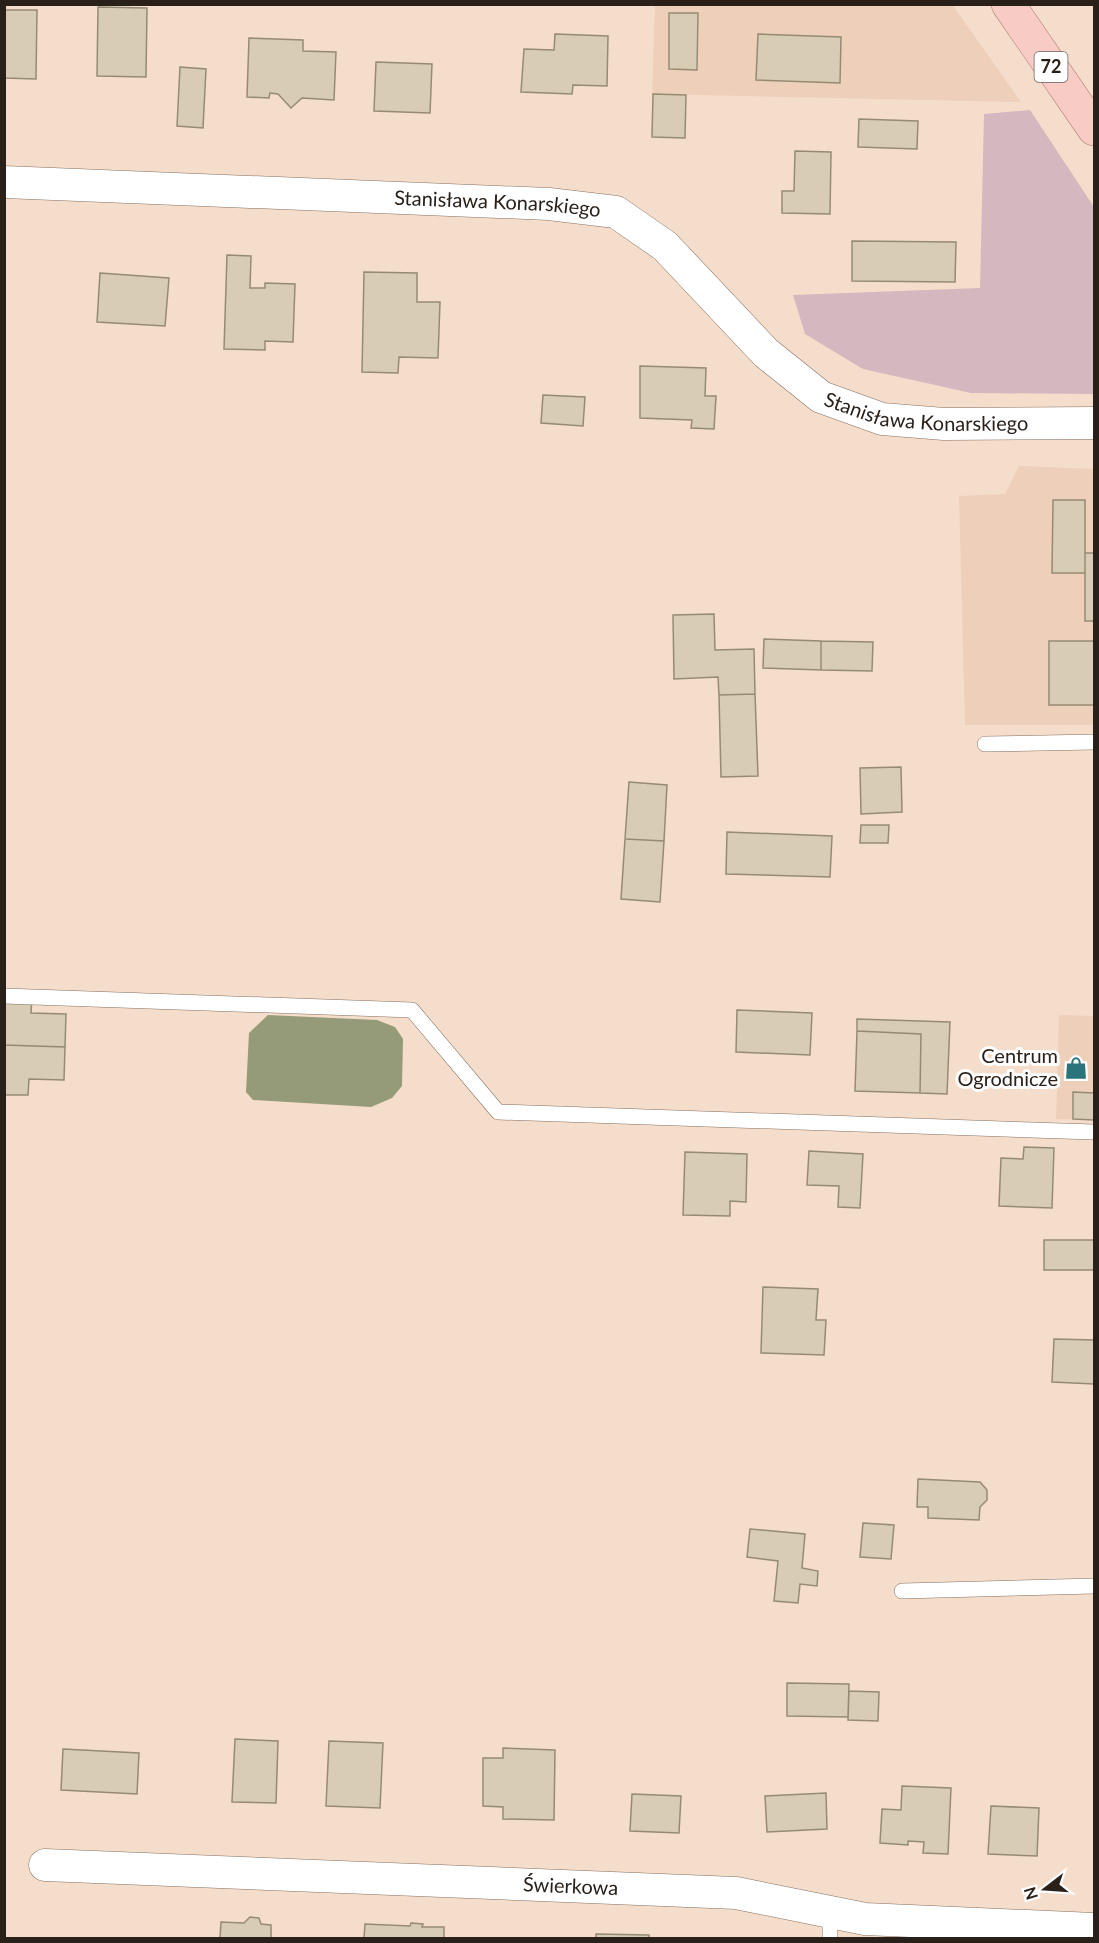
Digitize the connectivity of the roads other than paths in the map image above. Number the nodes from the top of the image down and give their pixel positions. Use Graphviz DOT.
graph roads {
  1 [pos="1008,4"];
  2 [pos="1095,129"];
  3 [pos="4,182"];
  4 [pos="1095,423"];
  5 [pos="1095,742"];
  6 [pos="985,744"];
  7 [pos="4,996"];
  8 [pos="1095,1132"];
  9 [pos="1095,1586"];
  10 [pos="902,1591"];
  11 [pos="45,1865"];
  12 [pos="830,1925"];
  13 [pos="1095,1929"];
  1 -- 2 [label="main road, 72"];
  3 -- 4 [label="street, Stanisława Konarskiego"];
  5 -- 6 [label="lane"];
  7 -- 8 [label="lane"];
  9 -- 10 [label="lane"];
  11 -- 12 [label="street, Świerkowa"];
  12 -- 13 [label="street, Świerkowa"];
}
